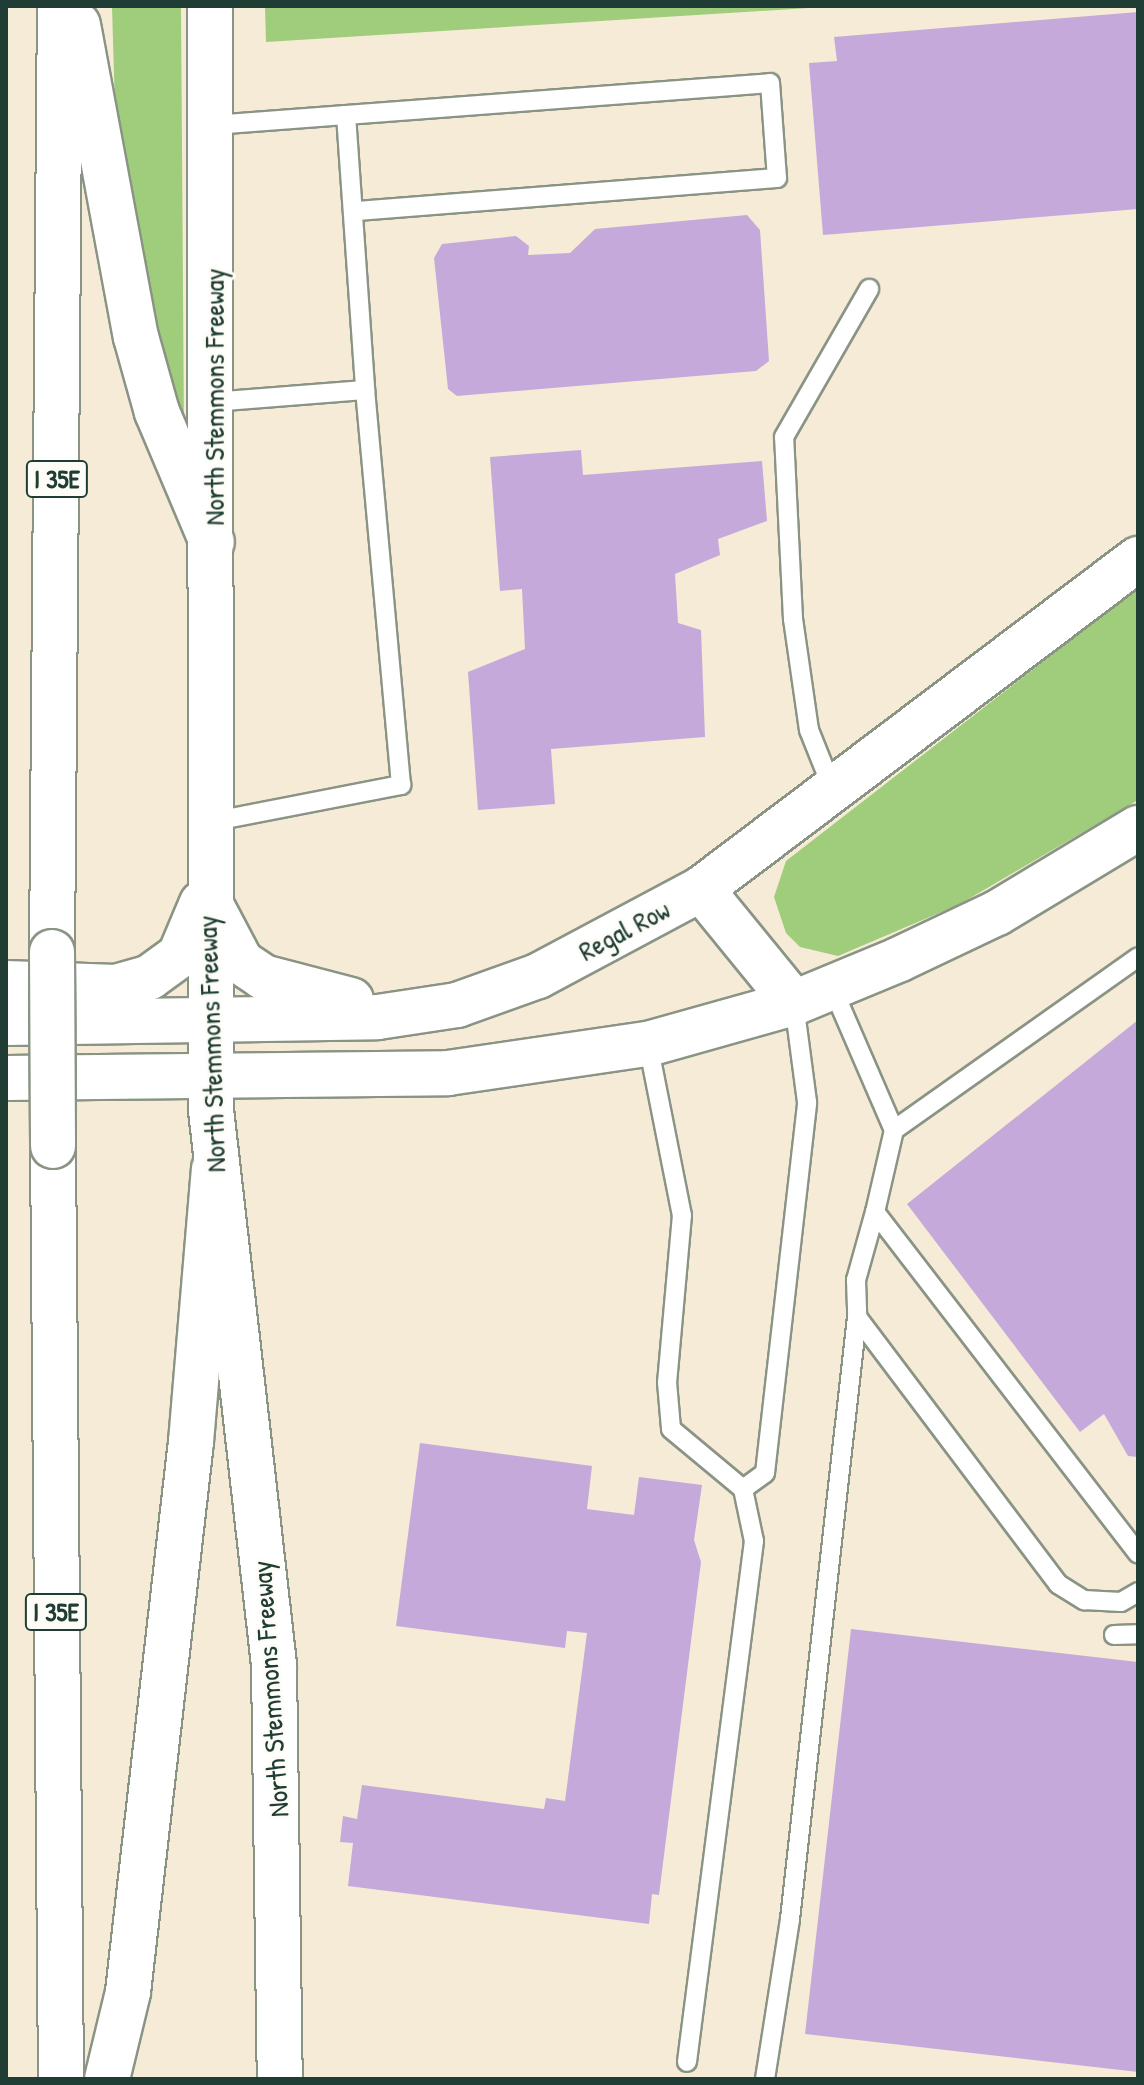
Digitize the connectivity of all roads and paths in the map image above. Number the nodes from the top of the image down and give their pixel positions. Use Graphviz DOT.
graph roads {
  1 [pos="60,6"];
  2 [pos="74,6"];
  3 [pos="210,6"];
  4 [pos="346,115"];
  5 [pos="213,125"];
  6 [pos="353,211"];
  7 [pos="869,289"];
  8 [pos="365,390"];
  9 [pos="214,402"];
  10 [pos="212,542"];
  11 [pos="1138,559"];
  12 [pos="834,793"];
  13 [pos="208,822"];
  14 [pos="1138,828"];
  15 [pos="701,889"];
  16 [pos="206,894"];
  17 [pos="1138,957"];
  18 [pos="6,983"];
  19 [pos="813,995"];
  20 [pos="457,1005"];
  21 [pos="6,1023"];
  22 [pos="209,1025"];
  23 [pos="648,1044"];
  24 [pos="6,1078"];
  25 [pos="210,1078"];
  26 [pos="894,1130"];
  27 [pos="214,1169"];
  28 [pos="875,1212"];
  29 [pos="857,1317"];
  30 [pos="743,1489"];
  31 [pos="1138,1553"];
  32 [pos="1138,1592"];
  33 [pos="1138,1634"];
  34 [pos="1114,1635"];
  35 [pos="687,2062"];
  36 [pos="61,2079"];
  37 [pos="107,2079"];
  38 [pos="280,2079"];
  39 [pos="765,2079"];
  1 -- 36 [label="main road, I 35E, bridge"];
  2 -- 10 [label="main road"];
  3 -- 5 [label="main road, North Stemmons Freeway"];
  4 -- 5 [label="lane"];
  4 -- 6 [label="lane"];
  4 -- 6 [label="lane"];
  5 -- 9 [label="main road, North Stemmons Freeway"];
  6 -- 8 [label="lane"];
  7 -- 12 [label="lane"];
  8 -- 9 [label="lane"];
  8 -- 13 [label="lane"];
  9 -- 10 [label="main road, North Stemmons Freeway"];
  10 -- 13 [label="main road, North Stemmons Freeway"];
  11 -- 12 [label="main road, Regal Row"];
  12 -- 15 [label="main road, Regal Row"];
  13 -- 16 [label="main road, North Stemmons Freeway"];
  14 -- 19 [label="main road"];
  15 -- 19 [label="main road"];
  15 -- 20 [label="main road, Regal Row"];
  16 -- 18 [label="main road"];
  16 -- 20 [label="main road"];
  16 -- 22 [label="main road, North Stemmons Freeway"];
  17 -- 26 [label="lane"];
  19 -- 23 [label="main road"];
  19 -- 26 [label="lane"];
  19 -- 30 [label="lane"];
  20 -- 22 [label="main road, Regal Row"];
  21 -- 22 [label="main road, Regal Row"];
  22 -- 25 [label="main road, North Stemmons Freeway"];
  23 -- 25 [label="main road"];
  23 -- 30 [label="lane"];
  24 -- 25 [label="main road"];
  25 -- 27 [label="main road, North Stemmons Freeway"];
  26 -- 28 [label="lane"];
  27 -- 37 [label="main road"];
  27 -- 38 [label="main road, North Stemmons Freeway"];
  28 -- 29 [label="lane"];
  28 -- 31 [label="lane"];
  29 -- 32 [label="lane"];
  29 -- 39 [label="lane"];
  30 -- 35 [label="lane"];
  33 -- 34 [label="lane"];
}
